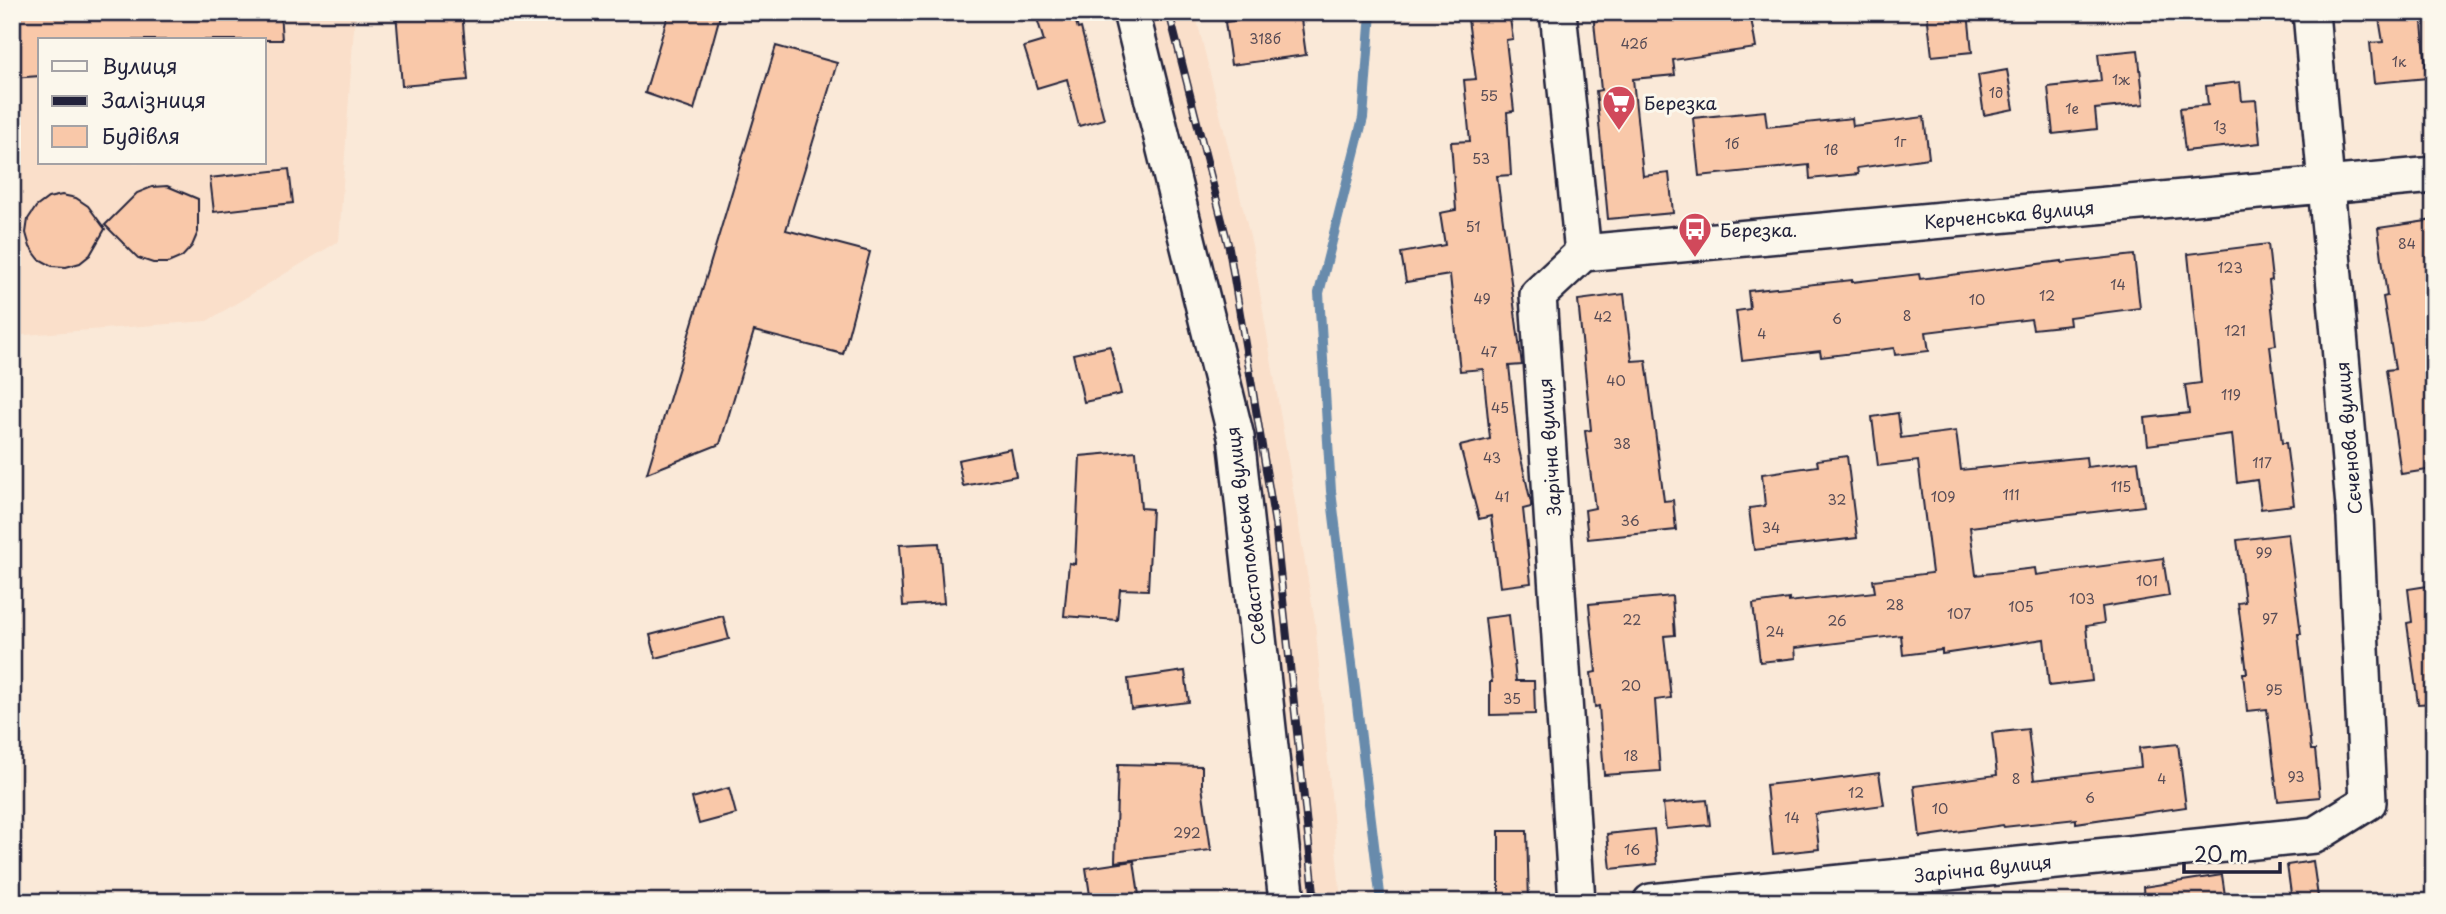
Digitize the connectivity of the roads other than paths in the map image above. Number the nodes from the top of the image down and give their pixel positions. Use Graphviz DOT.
graph roads {
  1 [pos="1131,12"];
  2 [pos="1558,12"];
  3 [pos="2311,12"];
  4 [pos="2434,175"];
  5 [pos="2326,186"];
  6 [pos="1584,253"];
  7 [pos="2315,835"];
  8 [pos="1287,902"];
  9 [pos="1577,902"];
  10 [pos="1651,902"];
  1 -- 8 [label="street, Севастопольська вулиця"];
  2 -- 6 [label="street"];
  3 -- 5 [label="street, Сєченова вулиця"];
  4 -- 5 [label="street, Керченська вулиця"];
  5 -- 6 [label="street, Керченська вулиця"];
  5 -- 7 [label="street, Сєченова вулиця"];
  6 -- 9 [label="street, Зарічна вулиця"];
  7 -- 10 [label="street, Зарічна вулиця"];
}
